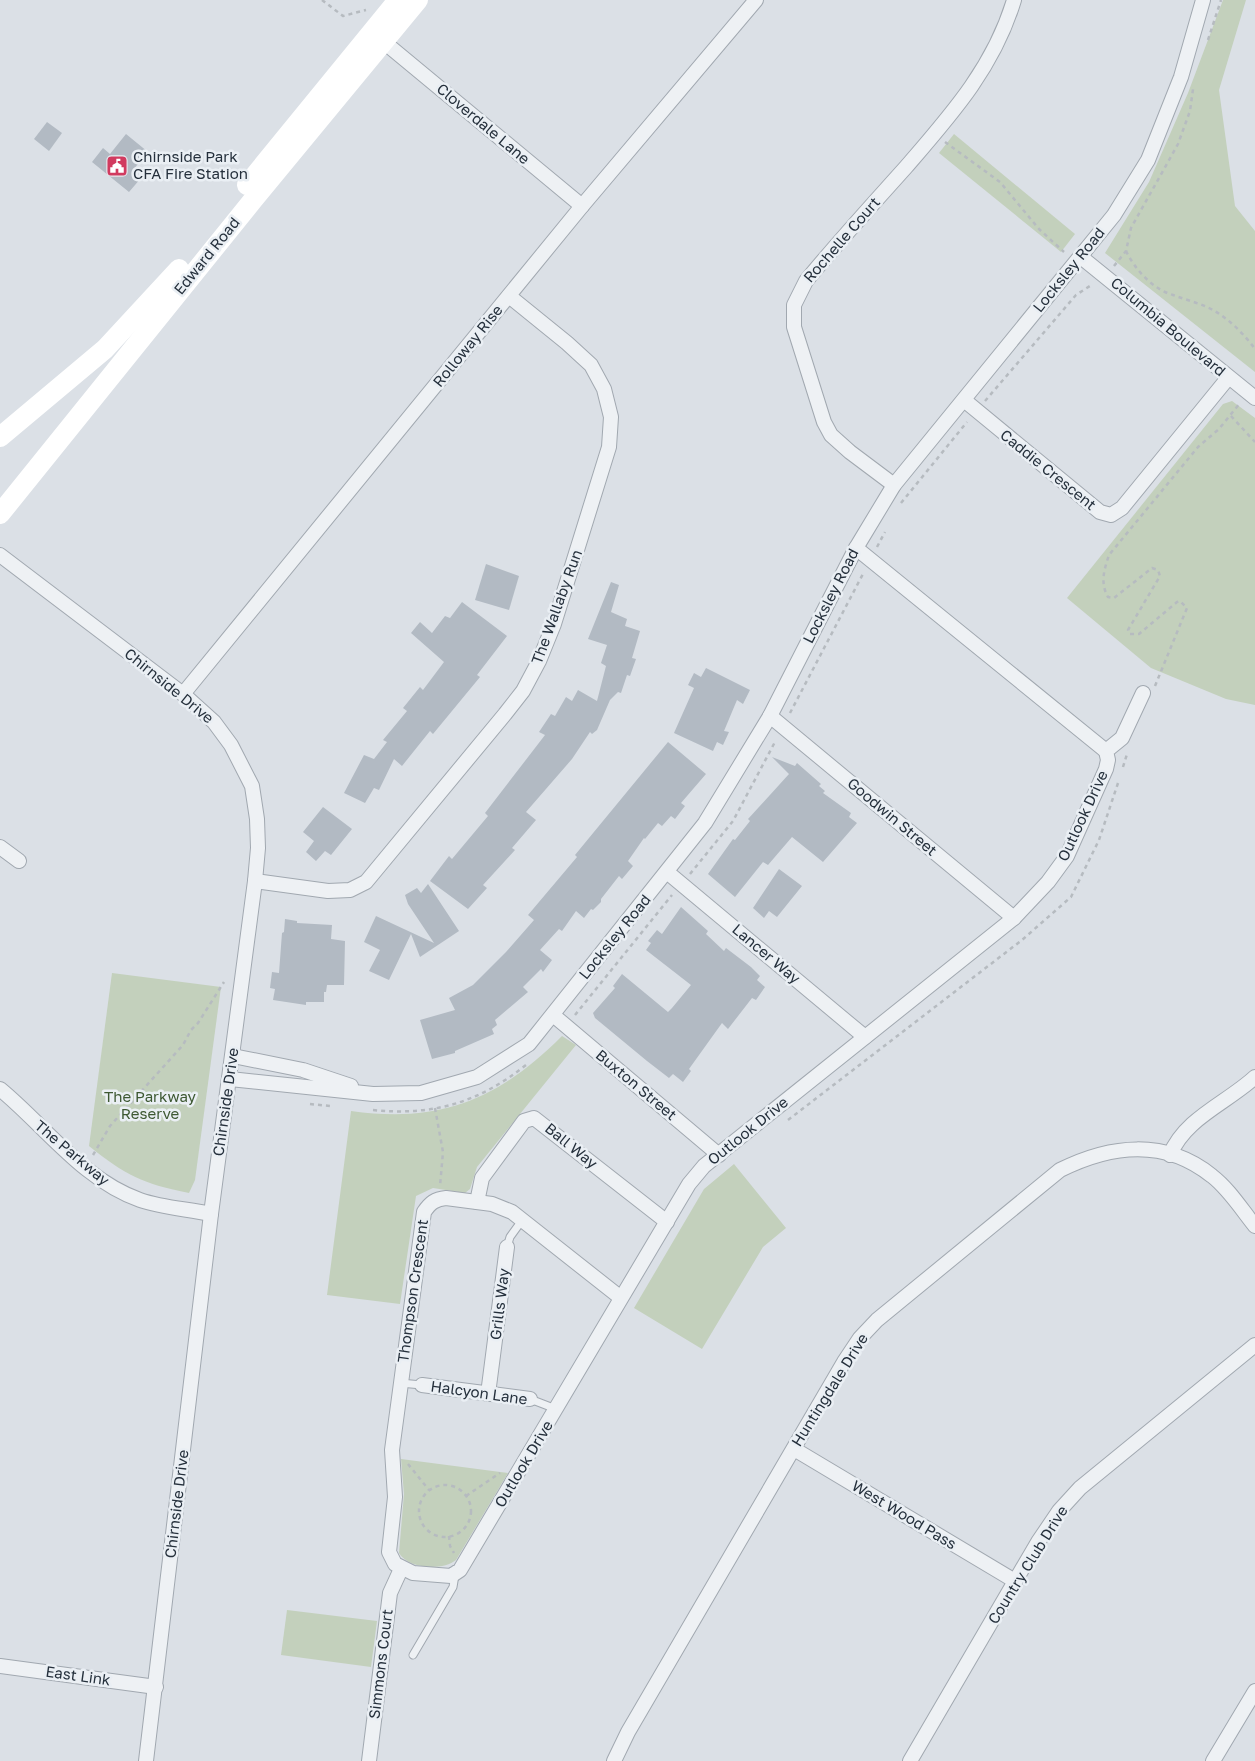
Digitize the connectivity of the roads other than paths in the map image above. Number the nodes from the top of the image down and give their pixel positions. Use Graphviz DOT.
graph roads {
  1 [pos="398,0"];
  2 [pos="418,0"];
  3 [pos="756,0"];
  4 [pos="1014,0"];
  5 [pos="1203,0"];
  6 [pos="378,37"];
  7 [pos="582,206"];
  8 [pos="1081,257"];
  9 [pos="509,296"];
  10 [pos="1228,378"];
  11 [pos="1252,395"];
  12 [pos="964,400"];
  13 [pos="0,436"];
  14 [pos="894,485"];
  15 [pos="0,514"];
  16 [pos="856,548"];
  17 [pos="0,555"];
  18 [pos="1143,693"];
  19 [pos="183,694"];
  20 [pos="770,716"];
  21 [pos="1106,751"];
  22 [pos="0,847"];
  23 [pos="19,861"];
  24 [pos="667,872"];
  25 [pos="255,882"];
  26 [pos="1014,918"];
  27 [pos="553,1015"];
  28 [pos="865,1037"];
  29 [pos="233,1056"];
  30 [pos="1255,1077"];
  31 [pos="230,1079"];
  32 [pos="0,1089"];
  33 [pos="373,1094"];
  34 [pos="719,1155"];
  35 [pos="1170,1155"];
  36 [pos="477,1202"];
  37 [pos="211,1214"];
  38 [pos="523,1219"];
  39 [pos="667,1222"];
  40 [pos="1255,1226"];
  41 [pos="507,1247"];
  42 [pos="620,1298"];
  43 [pos="1255,1345"];
  44 [pos="400,1382"];
  45 [pos="422,1385"];
  46 [pos="488,1394"];
  47 [pos="530,1399"];
  48 [pos="556,1409"];
  49 [pos="794,1449"];
  50 [pos="401,1568"];
  51 [pos="455,1574"];
  52 [pos="1015,1581"];
  53 [pos="413,1655"];
  54 [pos="0,1666"];
  55 [pos="156,1687"];
  56 [pos="1255,1691"];
  57 [pos="146,1761"];
  58 [pos="369,1761"];
  59 [pos="614,1761"];
  60 [pos="910,1761"];
  61 [pos="1213,1761"];
  1 -- 6 [label="main road, Edward Road"];
  2 -- 6 [label="main road, Edward Road"];
  3 -- 7 [label="street, Rolloway Rise"];
  4 -- 14 [label="street, Rochelle Court"];
  5 -- 8 [label="street, Locksley Road"];
  6 -- 7 [label="street, Cloverdale Lane"];
  6 -- 13 [label="main road, Edward Road"];
  6 -- 15 [label="main road, Edward Road"];
  7 -- 9 [label="street, Rolloway Rise"];
  8 -- 10 [label="street, Columbia Boulevard"];
  8 -- 12 [label="street, Locksley Road"];
  9 -- 19 [label="street, Rolloway Rise"];
  9 -- 25 [label="street, The Wallaby Run"];
  10 -- 11 [label="street, Columbia Boulevard"];
  10 -- 12 [label="street, Caddie Crescent"];
  12 -- 14 [label="street, Locksley Road"];
  14 -- 16 [label="street, Locksley Road"];
  16 -- 20 [label="street, Locksley Road"];
  16 -- 21 [label="street, Outlook Drive"];
  17 -- 19 [label="street, Chirnside Drive"];
  18 -- 21 [label="street, Outlook Drive"];
  19 -- 25 [label="street, Chirnside Drive"];
  20 -- 24 [label="street, Locksley Road"];
  20 -- 26 [label="street, Goodwin Street"];
  21 -- 26 [label="street, Outlook Drive"];
  22 -- 23 [label="street"];
  24 -- 27 [label="street, Locksley Road"];
  24 -- 28 [label="street, Lancer Way"];
  25 -- 29 [label="street, Chirnside Drive"];
  26 -- 28 [label="street, Outlook Drive"];
  27 -- 33 [label="street, Locksley Road"];
  27 -- 34 [label="street, Buxton Street"];
  28 -- 34 [label="street, Outlook Drive"];
  29 -- 31 [label="street, Chirnside Drive"];
  29 -- 33 [label="street, Locksley Road"];
  30 -- 35 [label="street"];
  31 -- 33 [label="street, Locksley Road"];
  31 -- 37 [label="street, Chirnside Drive"];
  32 -- 37 [label="street, The Parkway"];
  34 -- 39 [label="street, Outlook Drive"];
  35 -- 40 [label="street, Huntingdale Drive"];
  35 -- 49 [label="street, Huntingdale Drive"];
  36 -- 38 [label="street"];
  36 -- 39 [label="street, Ball Way"];
  36 -- 44 [label="street, Thompson Crescent"];
  37 -- 55 [label="street, Chirnside Drive"];
  38 -- 41 [label="lane, Grills Way"];
  38 -- 42 [label="street"];
  39 -- 42 [label="street, Outlook Drive"];
  41 -- 46 [label="street, Grills Way"];
  42 -- 48 [label="street, Outlook Drive"];
  43 -- 52 [label="street, Country Club Drive"];
  44 -- 45 [label="lane, Halcyon Lane"];
  44 -- 50 [label="street, Thompson Crescent"];
  45 -- 46 [label="street, Halcyon Lane"];
  46 -- 47 [label="street, Halcyon Lane"];
  47 -- 48 [label="lane, Halcyon Lane"];
  48 -- 51 [label="street, Outlook Drive"];
  49 -- 52 [label="street, West Wood Pass"];
  49 -- 59 [label="street, Huntingdale Drive"];
  50 -- 51 [label="street"];
  50 -- 58 [label="street, Simmons Court"];
  51 -- 53 [label="lane, Outlook Drive"];
  52 -- 60 [label="street, Country Club Drive"];
  54 -- 55 [label="street, East Link"];
  55 -- 57 [label="street, Chirnside Drive"];
  56 -- 61 [label="street"];
}
